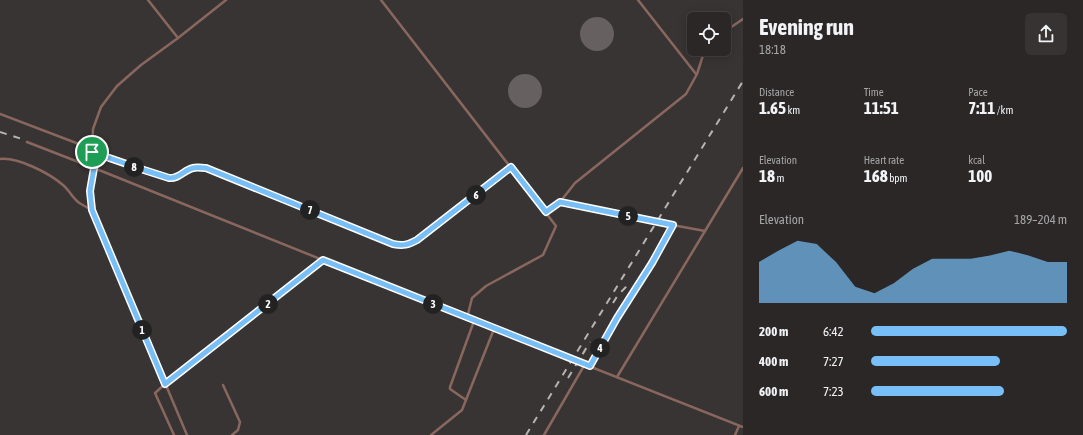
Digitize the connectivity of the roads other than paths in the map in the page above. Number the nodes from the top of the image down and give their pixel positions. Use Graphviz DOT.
graph roads {
  1 [pos="148,0"];
  2 [pos="226,0"];
  3 [pos="381,0"];
  4 [pos="638,0"];
  5 [pos="743,19"];
  6 [pos="731,27"];
  7 [pos="178,38"];
  8 [pos="703,56"];
  9 [pos="697,74"];
  10 [pos="0,114"];
  11 [pos="27,142"];
  12 [pos="92,150"];
  13 [pos="0,160"];
  14 [pos="511,167"];
  15 [pos="94,168"];
  16 [pos="743,168"];
  17 [pos="560,202"];
  18 [pos="92,210"];
  19 [pos="546,212"];
  20 [pos="673,225"];
  21 [pos="706,231"];
  22 [pos="323,260"];
  23 [pos="467,318"];
  24 [pos="474,321"];
  25 [pos="494,328"];
  26 [pos="585,364"];
  27 [pos="590,366"];
  28 [pos="616,377"];
  29 [pos="165,384"];
  30 [pos="223,385"];
  31 [pos="466,400"];
  32 [pos="739,426"];
  33 [pos="743,427"];
  34 [pos="174,435"];
  35 [pos="187,435"];
  36 [pos="232,435"];
  37 [pos="431,435"];
  38 [pos="544,435"];
  39 [pos="735,435"];
  1 -- 7 [label="lane"];
  2 -- 7 [label="lane"];
  3 -- 14 [label="lane"];
  4 -- 9 [label="lane"];
  5 -- 6 [label="lane"];
  7 -- 12 [label="lane"];
  8 -- 9 [label="lane"];
  9 -- 17 [label="lane"];
  10 -- 12 [label="lane"];
  11 -- 15 [label="lane"];
  12 -- 14 [label="lane"];
  12 -- 15 [label="lane"];
  13 -- 18 [label="lane"];
  14 -- 19 [label="lane"];
  15 -- 18 [label="lane"];
  15 -- 22 [label="lane"];
  16 -- 21 [label="lane"];
  17 -- 19 [label="lane"];
  17 -- 20 [label="lane"];
  18 -- 29 [label="lane"];
  19 -- 23 [label="lane"];
  20 -- 21 [label="lane"];
  20 -- 27 [label="lane"];
  21 -- 28 [label="lane"];
  22 -- 23 [label="lane"];
  22 -- 29 [label="lane"];
  23 -- 24 [label="lane"];
  24 -- 25 [label="lane"];
  24 -- 31 [label="lane"];
  25 -- 26 [label="lane"];
  25 -- 31 [label="lane"];
  26 -- 27 [label="lane"];
  26 -- 38 [label="lane"];
  27 -- 28 [label="lane"];
  28 -- 32 [label="lane"];
  29 -- 34 [label="lane"];
  29 -- 35 [label="lane"];
  30 -- 36 [label="lane"];
  31 -- 37 [label="lane"];
  32 -- 33 [label="lane"];
  32 -- 39 [label="lane"];
}
